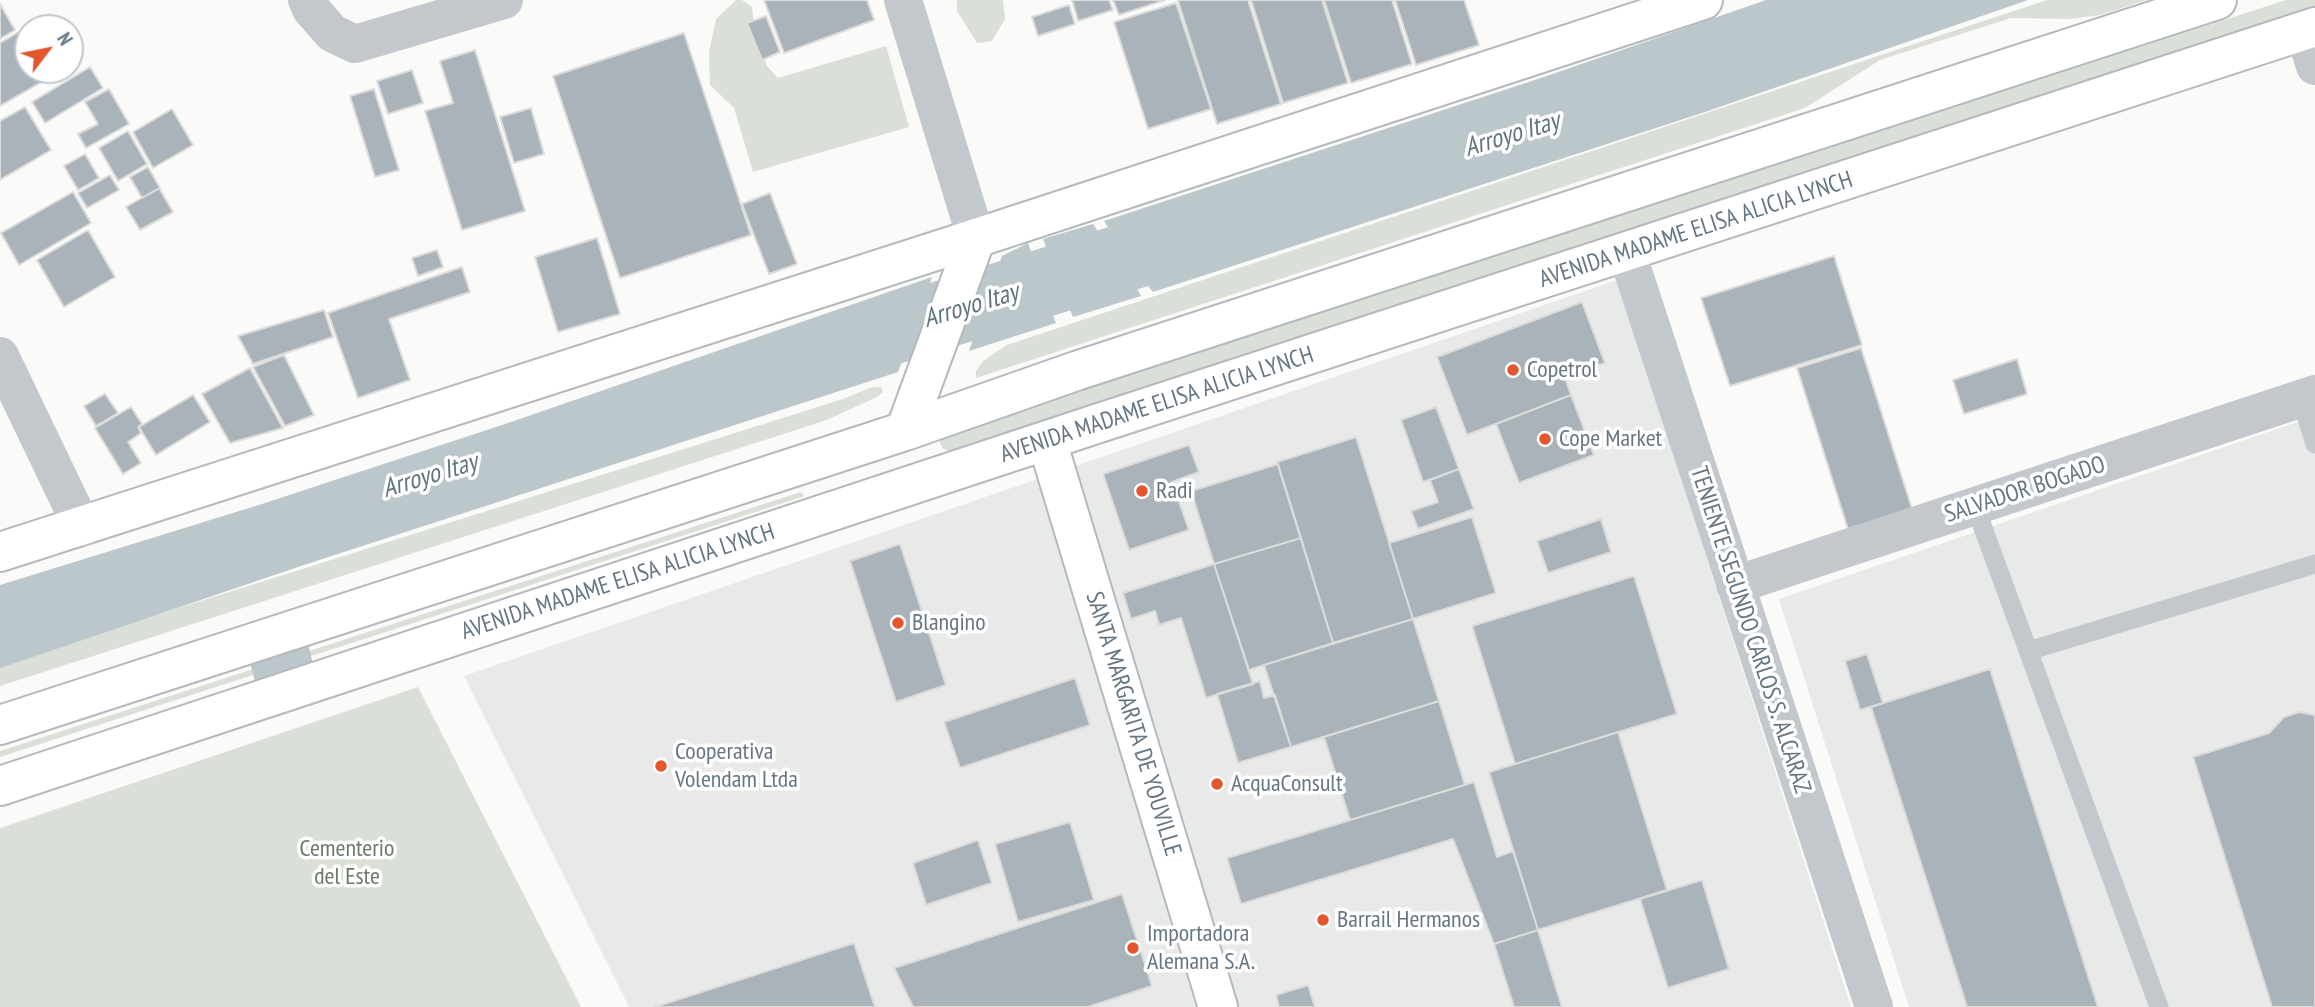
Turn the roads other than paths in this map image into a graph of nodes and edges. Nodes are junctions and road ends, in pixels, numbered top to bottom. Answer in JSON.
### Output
{"nodes":[{"id":1,"x":307,"y":0,"type":"edge"},
{"id":2,"x":504,"y":0,"type":"edge"},
{"id":3,"x":903,"y":0,"type":"edge"},
{"id":4,"x":1703,"y":0,"type":"edge"},
{"id":5,"x":2217,"y":0,"type":"edge"},
{"id":6,"x":2311,"y":41,"type":"edge"},
{"id":7,"x":976,"y":238,"type":"junction"},
{"id":8,"x":1628,"y":253,"type":"junction"},
{"id":9,"x":0,"y":356,"type":"edge"},
{"id":10,"x":2308,"y":397,"type":"edge"},
{"id":11,"x":905,"y":431,"type":"junction"},
{"id":12,"x":1047,"y":441,"type":"junction"},
{"id":13,"x":2315,"y":444,"type":"edge"},
{"id":14,"x":1975,"y":506,"type":"junction"},
{"id":15,"x":82,"y":527,"type":"junction"},
{"id":16,"x":0,"y":552,"type":"edge"},
{"id":17,"x":2315,"y":564,"type":"edge"},
{"id":18,"x":1735,"y":585,"type":"junction"},
{"id":19,"x":2028,"y":651,"type":"junction"},
{"id":20,"x":0,"y":725,"type":"edge"},
{"id":21,"x":0,"y":786,"type":"edge"},
{"id":22,"x":1218,"y":1007,"type":"edge"},
{"id":23,"x":1873,"y":1007,"type":"edge"},
{"id":24,"x":2159,"y":1007,"type":"edge"}],
"edges":[{"from":1,"to":2,"type":"street"},
{"from":3,"to":7,"type":"street"},
{"from":4,"to":7,"type":"main road"},
{"from":5,"to":11,"type":"main road"},
{"from":6,"to":8,"type":"main road","name":"AVENIDA MADAME ELISA ALICIA LYNCH"},
{"from":7,"to":11,"type":"main road"},
{"from":7,"to":15,"type":"main road"},
{"from":8,"to":12,"type":"main road","name":"AVENIDA MADAME ELISA ALICIA LYNCH"},
{"from":8,"to":18,"type":"street","name":"TENIENTE SEGUNDO CARLOS S. ALCARAZ"},
{"from":9,"to":15,"type":"street"},
{"from":10,"to":13,"type":"lane"},
{"from":10,"to":14,"type":"street","name":"SALVADOR BOGADO"},
{"from":11,"to":20,"type":"main road"},
{"from":12,"to":21,"type":"main road","name":"AVENIDA MADAME ELISA ALICIA LYNCH"},
{"from":12,"to":22,"type":"main road","name":"SANTA MARGARITA DE YOUVILLE"},
{"from":14,"to":18,"type":"street","name":"SALVADOR BOGADO"},
{"from":14,"to":19,"type":"lane"},
{"from":15,"to":16,"type":"main road"},
{"from":17,"to":19,"type":"lane"},
{"from":18,"to":23,"type":"street","name":"TENIENTE SEGUNDO CARLOS S. ALCARAZ"},
{"from":19,"to":24,"type":"lane"}]}
